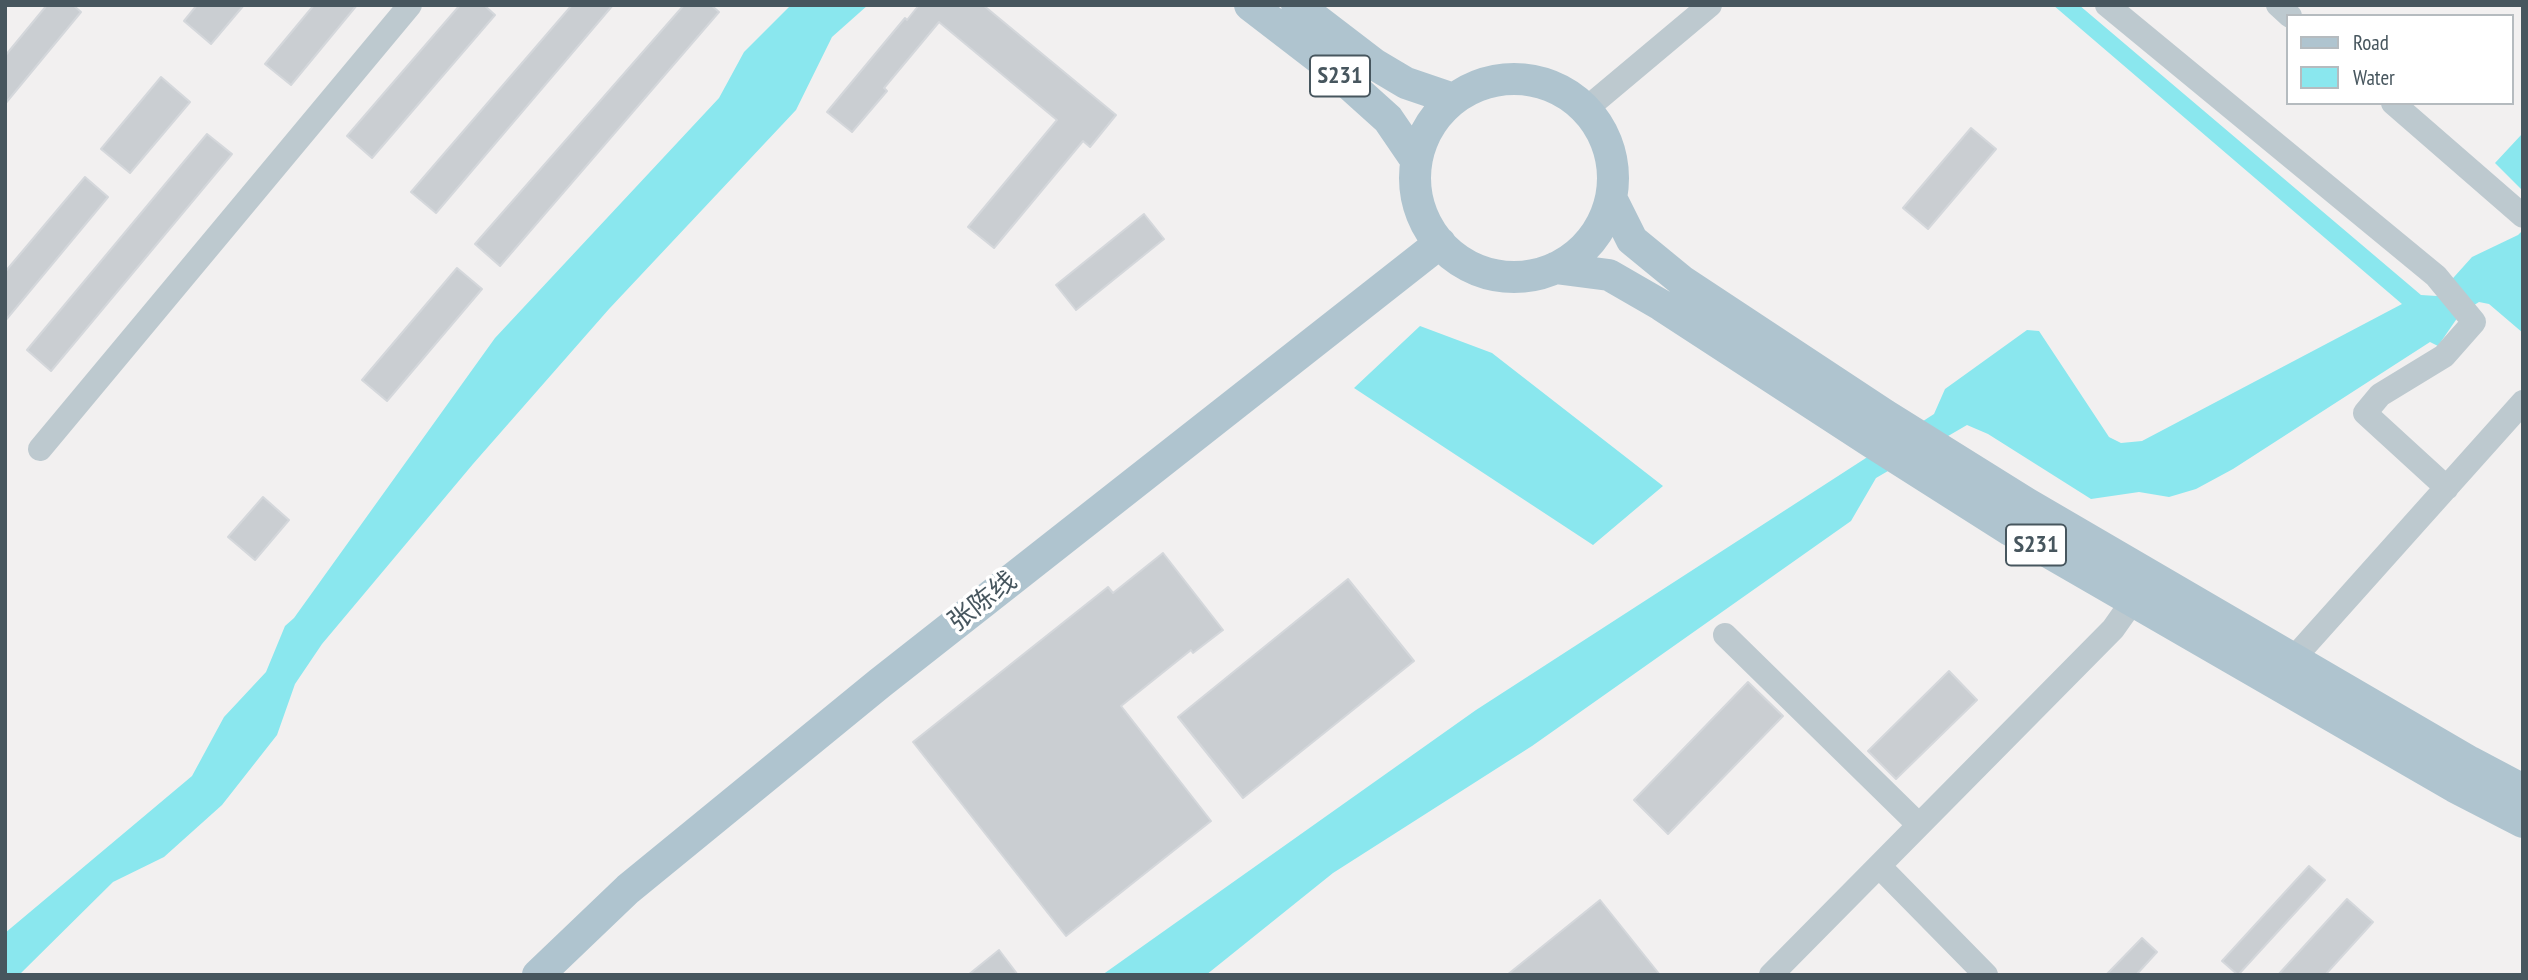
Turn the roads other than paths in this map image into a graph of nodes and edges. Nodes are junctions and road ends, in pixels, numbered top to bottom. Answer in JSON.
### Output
{"nodes":[{"id":1,"x":411,"y":5,"type":"edge"},
{"id":2,"x":1250,"y":5,"type":"edge"},
{"id":3,"x":1297,"y":5,"type":"edge"},
{"id":4,"x":1710,"y":5,"type":"edge"},
{"id":5,"x":2107,"y":5,"type":"edge"},
{"id":6,"x":1453,"y":99,"type":"junction"},
{"id":7,"x":2395,"y":105,"type":"edge"},
{"id":8,"x":1586,"y":110,"type":"junction"},
{"id":9,"x":1416,"y":160,"type":"junction"},
{"id":10,"x":1611,"y":198,"type":"junction"},
{"id":11,"x":2523,"y":216,"type":"edge"},
{"id":12,"x":1440,"y":243,"type":"junction"},
{"id":13,"x":1555,"y":268,"type":"junction"},
{"id":14,"x":2523,"y":401,"type":"edge"},
{"id":15,"x":40,"y":449,"type":"dead end"},
{"id":16,"x":2447,"y":488,"type":"junction"},
{"id":17,"x":2142,"y":588,"type":"junction"},
{"id":18,"x":1724,"y":635,"type":"dead end"},
{"id":19,"x":2293,"y":659,"type":"junction"},
{"id":20,"x":2523,"y":790,"type":"edge"},
{"id":21,"x":2523,"y":822,"type":"edge"},
{"id":22,"x":1919,"y":825,"type":"junction"},
{"id":23,"x":1879,"y":866,"type":"junction"},
{"id":24,"x":538,"y":975,"type":"edge"},
{"id":25,"x":1771,"y":975,"type":"edge"},
{"id":26,"x":1986,"y":975,"type":"edge"}],
"edges":[{"from":1,"to":15,"type":"street"},
{"from":2,"to":9,"type":"main road","number":"S231"},
{"from":3,"to":6,"type":"main road","number":"S231"},
{"from":4,"to":8,"type":"street"},
{"from":5,"to":16,"type":"street"},
{"from":6,"to":8,"type":"main road"},
{"from":6,"to":9,"type":"main road"},
{"from":7,"to":11,"type":"street"},
{"from":8,"to":10,"type":"main road"},
{"from":9,"to":12,"type":"main road"},
{"from":10,"to":13,"type":"main road"},
{"from":10,"to":17,"type":"main road","number":"S231"},
{"from":12,"to":13,"type":"main road"},
{"from":12,"to":24,"type":"main road","name":"张陈线"},
{"from":13,"to":17,"type":"main road","number":"S231"},
{"from":14,"to":16,"type":"street"},
{"from":16,"to":19,"type":"street"},
{"from":17,"to":19,"type":"main road","number":"S231"},
{"from":17,"to":21,"type":"main road","number":"S231"},
{"from":17,"to":22,"type":"street"},
{"from":18,"to":22,"type":"street"},
{"from":19,"to":20,"type":"main road","number":"S231"},
{"from":22,"to":23,"type":"street"},
{"from":23,"to":25,"type":"street"},
{"from":23,"to":26,"type":"street"}]}
